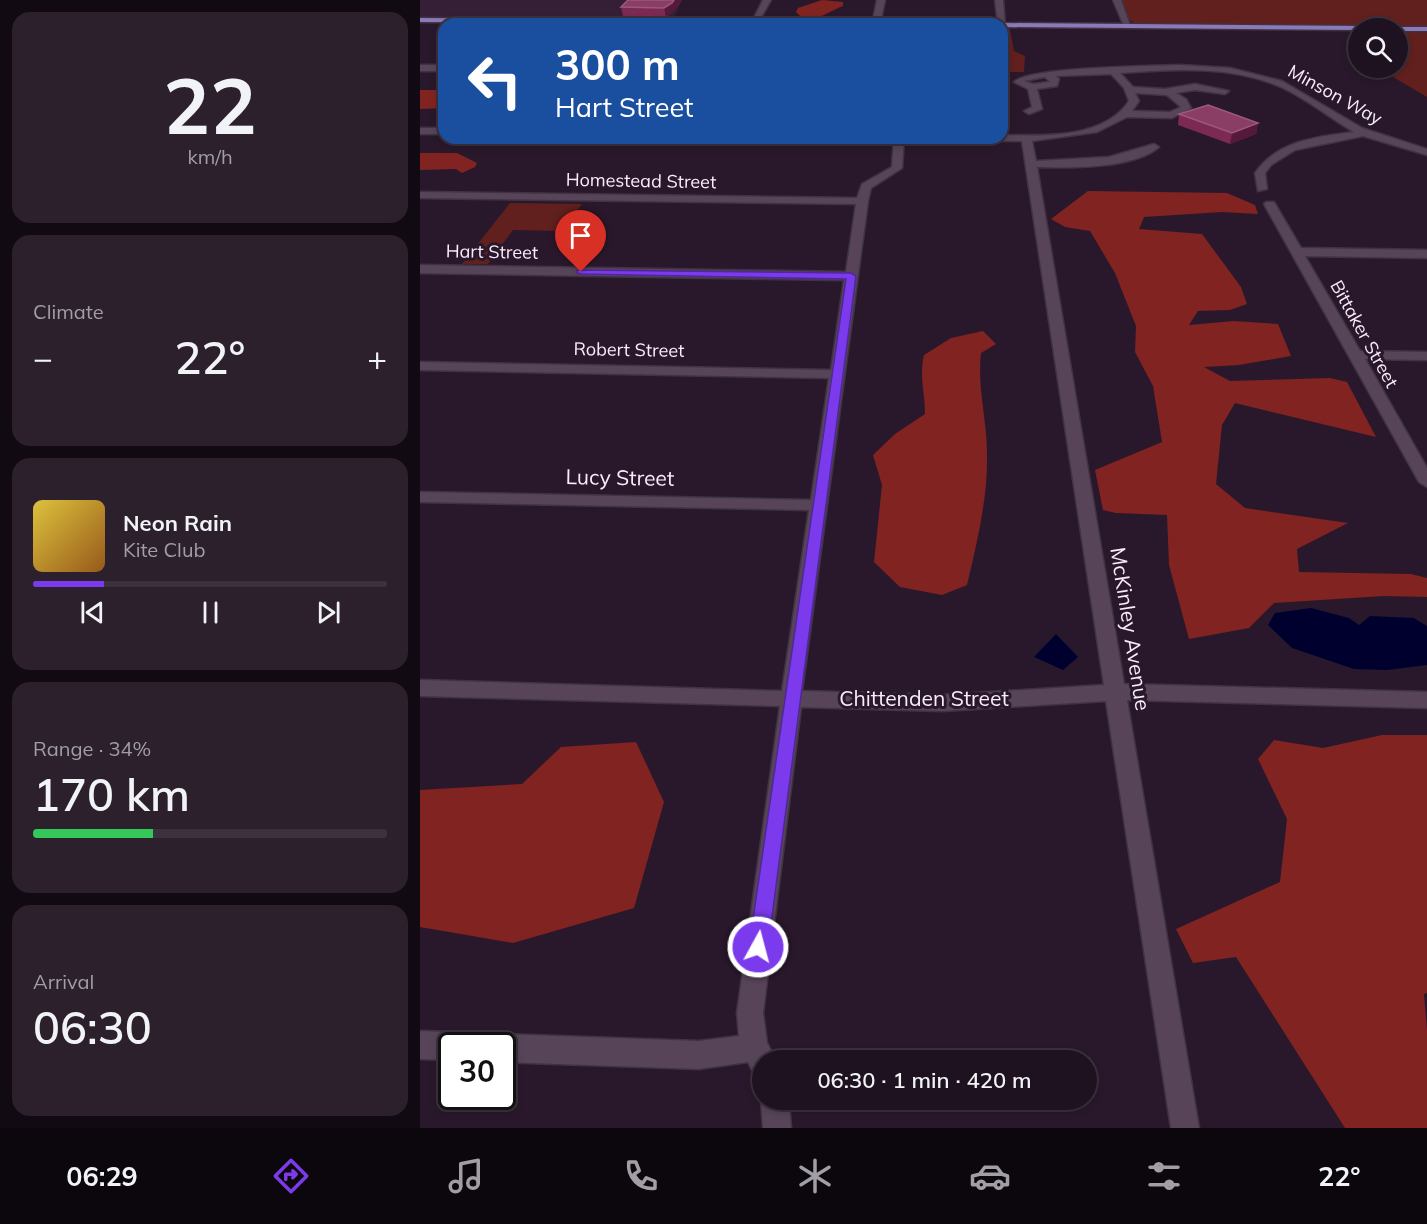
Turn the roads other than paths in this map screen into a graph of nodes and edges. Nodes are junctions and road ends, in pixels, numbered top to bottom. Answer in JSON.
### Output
{"nodes":[{"id":1,"x":767,"y":0,"type":"edge"},
{"id":2,"x":881,"y":0,"type":"edge"},
{"id":3,"x":999,"y":0,"type":"edge"},
{"id":4,"x":1117,"y":0,"type":"edge"},
{"id":5,"x":757,"y":18,"type":"edge"},
{"id":6,"x":877,"y":18,"type":"edge"},
{"id":7,"x":1001,"y":18,"type":"edge"},
{"id":8,"x":420,"y":20,"type":"edge"},
{"id":9,"x":438,"y":20,"type":"edge"},
{"id":10,"x":1008,"y":25,"type":"edge"},
{"id":11,"x":1128,"y":26,"type":"junction"},
{"id":12,"x":1348,"y":28,"type":"edge"},
{"id":13,"x":1408,"y":29,"type":"edge"},
{"id":14,"x":1427,"y":29,"type":"edge"},
{"id":15,"x":420,"y":68,"type":"edge"},
{"id":16,"x":438,"y":68,"type":"edge"},
{"id":17,"x":1113,"y":71,"type":"junction"},
{"id":18,"x":1048,"y":75,"type":"junction"},
{"id":19,"x":1032,"y":87,"type":"junction"},
{"id":20,"x":1130,"y":90,"type":"junction"},
{"id":21,"x":1225,"y":91,"type":"dead end"},
{"id":22,"x":1165,"y":92,"type":"junction"},
{"id":23,"x":1029,"y":111,"type":"dead end"},
{"id":24,"x":1125,"y":114,"type":"junction"},
{"id":25,"x":420,"y":130,"type":"edge"},
{"id":26,"x":438,"y":131,"type":"edge"},
{"id":27,"x":1364,"y":133,"type":"junction"},
{"id":28,"x":1008,"y":138,"type":"edge"},
{"id":29,"x":1027,"y":139,"type":"junction"},
{"id":30,"x":899,"y":144,"type":"edge"},
{"id":31,"x":1154,"y":147,"type":"dead end"},
{"id":32,"x":1427,"y":152,"type":"edge"},
{"id":33,"x":1031,"y":164,"type":"junction"},
{"id":34,"x":1262,"y":189,"type":"dead end"},
{"id":35,"x":420,"y":195,"type":"edge"},
{"id":36,"x":862,"y":201,"type":"junction"},
{"id":37,"x":1270,"y":204,"type":"dead end"},
{"id":38,"x":1298,"y":252,"type":"junction"},
{"id":39,"x":1427,"y":254,"type":"edge"},
{"id":40,"x":420,"y":269,"type":"edge"},
{"id":41,"x":851,"y":276,"type":"junction"},
{"id":42,"x":1356,"y":355,"type":"junction"},
{"id":43,"x":1427,"y":356,"type":"edge"},
{"id":44,"x":420,"y":366,"type":"edge"},
{"id":45,"x":838,"y":374,"type":"junction"},
{"id":46,"x":1427,"y":482,"type":"edge"},
{"id":47,"x":420,"y":497,"type":"edge"},
{"id":48,"x":818,"y":505,"type":"junction"},
{"id":49,"x":420,"y":688,"type":"edge"},
{"id":50,"x":1118,"y":693,"type":"junction"},
{"id":51,"x":793,"y":697,"type":"junction"},
{"id":52,"x":1427,"y":700,"type":"edge"},
{"id":53,"x":420,"y":1045,"type":"edge"},
{"id":54,"x":438,"y":1046,"type":"edge"},
{"id":55,"x":516,"y":1048,"type":"edge"},
{"id":56,"x":757,"y":1050,"type":"edge"},
{"id":57,"x":752,"y":1054,"type":"edge"},
{"id":58,"x":776,"y":1110,"type":"edge"},
{"id":59,"x":777,"y":1128,"type":"edge"},
{"id":60,"x":1185,"y":1128,"type":"edge"}],
"edges":[{"from":1,"to":5,"type":"street"},
{"from":2,"to":6,"type":"street"},
{"from":3,"to":7,"type":"street"},
{"from":4,"to":11,"type":"street"},
{"from":8,"to":9,"type":"main road"},
{"from":10,"to":11,"type":"main road"},
{"from":11,"to":12,"type":"main road"},
{"from":13,"to":14,"type":"main road"},
{"from":15,"to":16,"type":"street"},
{"from":17,"to":18,"type":"street","name":"Minson Way"},
{"from":17,"to":20,"type":"street"},
{"from":17,"to":27,"type":"street","name":"Minson Way"},
{"from":18,"to":19,"type":"street"},
{"from":18,"to":19,"type":"street","name":"Minson Way"},
{"from":19,"to":23,"type":"street"},
{"from":20,"to":22,"type":"street"},
{"from":20,"to":24,"type":"street"},
{"from":21,"to":22,"type":"street"},
{"from":22,"to":24,"type":"street"},
{"from":24,"to":29,"type":"street"},
{"from":25,"to":26,"type":"street"},
{"from":27,"to":32,"type":"street","name":"Minson Way"},
{"from":27,"to":34,"type":"street"},
{"from":28,"to":29,"type":"street"},
{"from":29,"to":33,"type":"street","name":"McKinley Avenue"},
{"from":30,"to":36,"type":"street"},
{"from":31,"to":33,"type":"street"},
{"from":33,"to":50,"type":"street","name":"McKinley Avenue"},
{"from":35,"to":36,"type":"street","name":"Homestead Street"},
{"from":36,"to":41,"type":"street"},
{"from":37,"to":38,"type":"street","name":"Bittaker Street"},
{"from":38,"to":39,"type":"street"},
{"from":38,"to":42,"type":"street","name":"Bittaker Street"},
{"from":40,"to":41,"type":"street","name":"Hart Street"},
{"from":41,"to":45,"type":"street"},
{"from":42,"to":43,"type":"street"},
{"from":42,"to":46,"type":"street","name":"Bittaker Street"},
{"from":44,"to":45,"type":"street","name":"Robert Street"},
{"from":45,"to":48,"type":"street"},
{"from":47,"to":48,"type":"street","name":"Lucy Street"},
{"from":48,"to":51,"type":"street"},
{"from":49,"to":51,"type":"street","name":"Chittenden Street"},
{"from":50,"to":51,"type":"street","name":"Chittenden Street"},
{"from":50,"to":52,"type":"street","name":"Chittenden Street"},
{"from":50,"to":60,"type":"street","name":"McKinley Avenue"},
{"from":51,"to":56,"type":"street"},
{"from":53,"to":54,"type":"street"},
{"from":55,"to":57,"type":"street"},
{"from":58,"to":59,"type":"street"}]}
